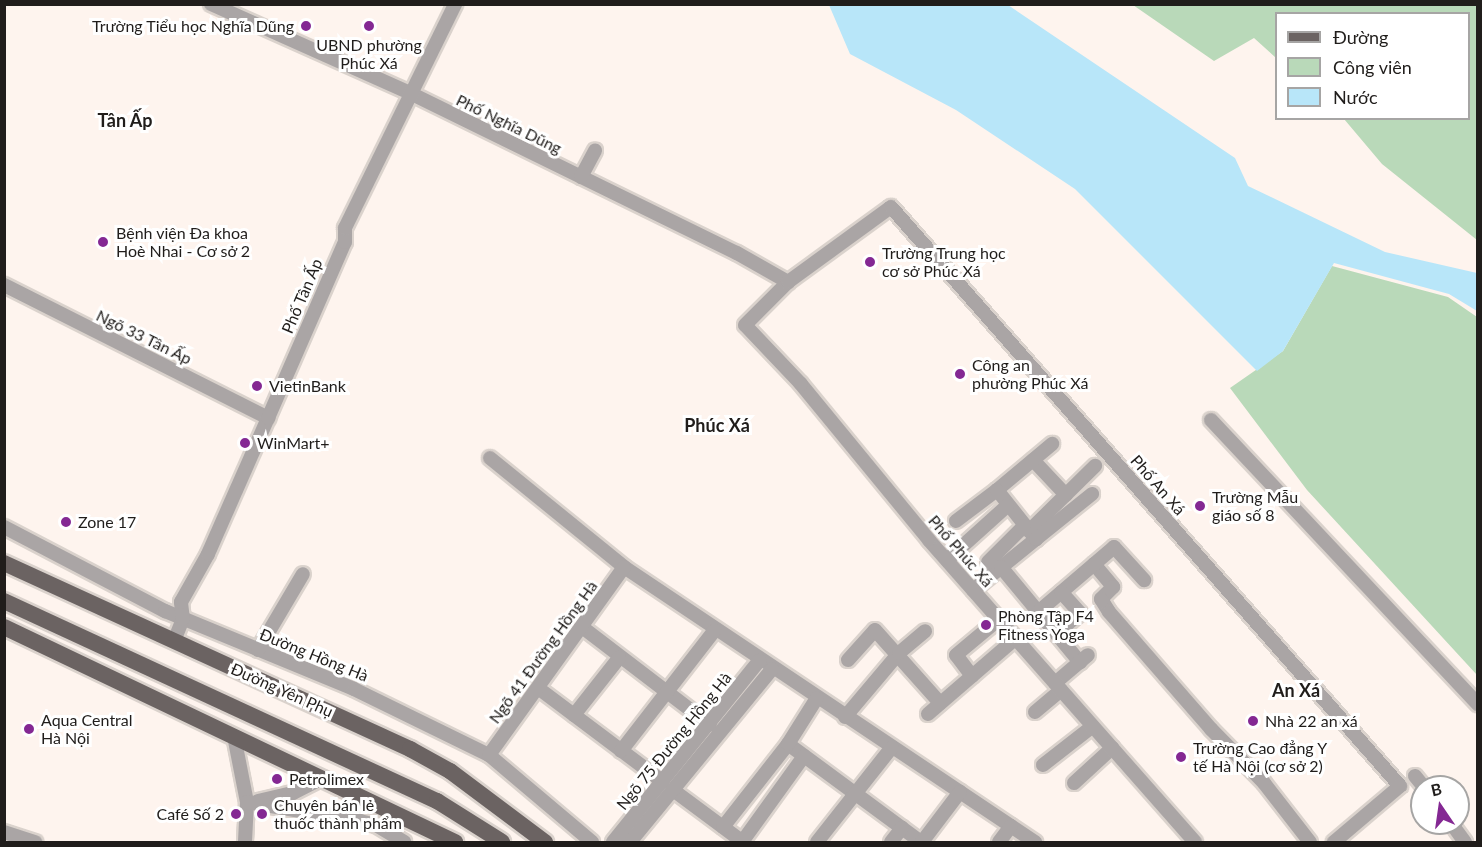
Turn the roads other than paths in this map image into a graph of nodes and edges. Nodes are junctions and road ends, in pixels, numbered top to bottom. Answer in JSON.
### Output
{"nodes":[{"id":1,"x":211,"y":4,"type":"edge"},
{"id":2,"x":455,"y":4,"type":"edge"},
{"id":3,"x":412,"y":94,"type":"junction"},
{"id":4,"x":595,"y":151,"type":"dead end"},
{"id":5,"x":581,"y":177,"type":"junction"},
{"id":6,"x":788,"y":282,"type":"junction"},
{"id":7,"x":4,"y":285,"type":"edge"},
{"id":8,"x":268,"y":418,"type":"junction"},
{"id":9,"x":1211,"y":420,"type":"dead end"},
{"id":10,"x":1053,"y":444,"type":"dead end"},
{"id":11,"x":490,"y":458,"type":"dead end"},
{"id":12,"x":1033,"y":460,"type":"junction"},
{"id":13,"x":1095,"y":466,"type":"dead end"},
{"id":14,"x":997,"y":490,"type":"junction"},
{"id":15,"x":1092,"y":494,"type":"dead end"},
{"id":16,"x":1066,"y":495,"type":"junction"},
{"id":17,"x":1007,"y":506,"type":"junction"},
{"id":18,"x":956,"y":521,"type":"dead end"},
{"id":19,"x":4,"y":527,"type":"edge"},
{"id":20,"x":1030,"y":532,"type":"junction"},
{"id":21,"x":947,"y":560,"type":"junction"},
{"id":22,"x":4,"y":563,"type":"edge"},
{"id":23,"x":1094,"y":564,"type":"junction"},
{"id":24,"x":994,"y":565,"type":"junction"},
{"id":25,"x":624,"y":567,"type":"junction"},
{"id":26,"x":303,"y":574,"type":"dead end"},
{"id":27,"x":1144,"y":580,"type":"dead end"},
{"id":28,"x":973,"y":590,"type":"junction"},
{"id":29,"x":1061,"y":592,"type":"junction"},
{"id":30,"x":4,"y":601,"type":"edge"},
{"id":31,"x":181,"y":602,"type":"junction"},
{"id":32,"x":165,"y":610,"type":"junction"},
{"id":33,"x":1038,"y":612,"type":"junction"},
{"id":34,"x":183,"y":619,"type":"junction"},
{"id":35,"x":999,"y":619,"type":"junction"},
{"id":36,"x":4,"y":627,"type":"edge"},
{"id":37,"x":582,"y":627,"type":"junction"},
{"id":38,"x":714,"y":631,"type":"junction"},
{"id":39,"x":925,"y":631,"type":"dead end"},
{"id":40,"x":154,"y":632,"type":"junction"},
{"id":41,"x":1056,"y":634,"type":"junction"},
{"id":42,"x":1016,"y":638,"type":"junction"},
{"id":43,"x":174,"y":641,"type":"junction"},
{"id":44,"x":258,"y":650,"type":"junction"},
{"id":45,"x":899,"y":653,"type":"junction"},
{"id":46,"x":618,"y":658,"type":"junction"},
{"id":47,"x":848,"y":660,"type":"dead end"},
{"id":48,"x":759,"y":661,"type":"junction"},
{"id":49,"x":772,"y":669,"type":"junction"},
{"id":50,"x":972,"y":676,"type":"junction"},
{"id":51,"x":1058,"y":687,"type":"junction"},
{"id":52,"x":538,"y":688,"type":"junction"},
{"id":53,"x":666,"y":692,"type":"junction"},
{"id":54,"x":817,"y":698,"type":"junction"},
{"id":55,"x":940,"y":704,"type":"junction"},
{"id":56,"x":1478,"y":704,"type":"edge"},
{"id":57,"x":1035,"y":712,"type":"dead end"},
{"id":58,"x":928,"y":714,"type":"dead end"},
{"id":59,"x":574,"y":715,"type":"junction"},
{"id":60,"x":845,"y":717,"type":"junction"},
{"id":61,"x":710,"y":725,"type":"junction"},
{"id":62,"x":1093,"y":726,"type":"junction"},
{"id":63,"x":234,"y":736,"type":"junction"},
{"id":64,"x":788,"y":744,"type":"junction"},
{"id":65,"x":892,"y":747,"type":"junction"},
{"id":66,"x":1112,"y":748,"type":"junction"},
{"id":67,"x":621,"y":750,"type":"junction"},
{"id":68,"x":489,"y":755,"type":"junction"},
{"id":69,"x":804,"y":756,"type":"junction"},
{"id":70,"x":1043,"y":765,"type":"dead end"},
{"id":71,"x":322,"y":778,"type":"junction"},
{"id":72,"x":1074,"y":783,"type":"dead end"},
{"id":73,"x":668,"y":786,"type":"junction"},
{"id":74,"x":960,"y":792,"type":"junction"},
{"id":75,"x":854,"y":795,"type":"junction"},
{"id":76,"x":247,"y":802,"type":"junction"},
{"id":77,"x":1011,"y":826,"type":"junction"},
{"id":78,"x":723,"y":827,"type":"junction"},
{"id":79,"x":902,"y":828,"type":"junction"},
{"id":80,"x":4,"y":832,"type":"edge"},
{"id":81,"x":623,"y":841,"type":"edge"},
{"id":82,"x":743,"y":842,"type":"edge"},
{"id":83,"x":35,"y":843,"type":"edge"},
{"id":84,"x":245,"y":843,"type":"edge"},
{"id":85,"x":404,"y":843,"type":"edge"},
{"id":86,"x":455,"y":843,"type":"edge"},
{"id":87,"x":502,"y":843,"type":"edge"},
{"id":88,"x":545,"y":843,"type":"edge"},
{"id":89,"x":592,"y":843,"type":"edge"},
{"id":90,"x":818,"y":843,"type":"edge"},
{"id":91,"x":891,"y":843,"type":"edge"},
{"id":92,"x":922,"y":843,"type":"edge"},
{"id":93,"x":999,"y":843,"type":"edge"},
{"id":94,"x":1035,"y":843,"type":"edge"},
{"id":95,"x":1195,"y":843,"type":"edge"},
{"id":96,"x":1310,"y":843,"type":"edge"},
{"id":97,"x":1334,"y":843,"type":"edge"}],
"edges":[{"from":1,"to":3,"type":"street","name":"Phố Nghĩa Dũng"},
{"from":2,"to":3,"type":"street","name":"Phố Tân Ấp"},
{"from":3,"to":5,"type":"street","name":"Phố Nghĩa Dũng"},
{"from":3,"to":8,"type":"street","name":"Phố Tân Ấp"},
{"from":4,"to":5,"type":"street"},
{"from":5,"to":6,"type":"street","name":"Phố Nghĩa Dũng"},
{"from":6,"to":21,"type":"street","name":"Phố Phúc Xá"},
{"from":6,"to":97,"type":"street","name":"Phố An Xá"},
{"from":7,"to":8,"type":"street","name":"Ngõ 33 Tân Ấp"},
{"from":8,"to":31,"type":"street","name":"Phố Tân Ấp"},
{"from":9,"to":56,"type":"street"},
{"from":10,"to":12,"type":"street"},
{"from":11,"to":25,"type":"street"},
{"from":12,"to":14,"type":"street"},
{"from":12,"to":16,"type":"street"},
{"from":13,"to":16,"type":"street"},
{"from":14,"to":17,"type":"street"},
{"from":14,"to":18,"type":"street"},
{"from":15,"to":20,"type":"street"},
{"from":16,"to":20,"type":"street"},
{"from":17,"to":20,"type":"street"},
{"from":17,"to":21,"type":"street"},
{"from":19,"to":32,"type":"street","name":"Đường Hồng Hà"},
{"from":20,"to":24,"type":"street"},
{"from":21,"to":28,"type":"street","name":"Phố Phúc Xá"},
{"from":22,"to":40,"type":"main road","name":"Đường Yên Phụ"},
{"from":23,"to":27,"type":"street"},
{"from":23,"to":29,"type":"street"},
{"from":23,"to":96,"type":"street"},
{"from":24,"to":28,"type":"street"},
{"from":24,"to":33,"type":"street"},
{"from":25,"to":37,"type":"street","name":"Ngõ 41 Đường Hồng Hà"},
{"from":25,"to":38,"type":"street"},
{"from":26,"to":44,"type":"street"},
{"from":28,"to":35,"type":"street","name":"Phố Phúc Xá"},
{"from":29,"to":33,"type":"street"},
{"from":29,"to":41,"type":"street"},
{"from":30,"to":87,"type":"main road"},
{"from":31,"to":32,"type":"street"},
{"from":31,"to":34,"type":"street"},
{"from":32,"to":34,"type":"street","name":"Đường Hồng Hà"},
{"from":32,"to":40,"type":"street"},
{"from":33,"to":41,"type":"street"},
{"from":34,"to":43,"type":"street"},
{"from":34,"to":44,"type":"street","name":"Đường Hồng Hà"},
{"from":35,"to":42,"type":"street","name":"Phố Phúc Xá"},
{"from":35,"to":50,"type":"street"},
{"from":36,"to":63,"type":"main road"},
{"from":37,"to":46,"type":"street"},
{"from":37,"to":52,"type":"street","name":"Ngõ 41 Đường Hồng Hà"},
{"from":38,"to":48,"type":"street"},
{"from":38,"to":53,"type":"street"},
{"from":39,"to":45,"type":"street"},
{"from":40,"to":43,"type":"main road","name":"Đường Yên Phụ"},
{"from":41,"to":51,"type":"street"},
{"from":42,"to":50,"type":"street"},
{"from":42,"to":51,"type":"street","name":"Phố Phúc Xá"},
{"from":43,"to":88,"type":"main road","name":"Đường Yên Phụ"},
{"from":44,"to":68,"type":"street","name":"Đường Hồng Hà"},
{"from":45,"to":47,"type":"street"},
{"from":45,"to":55,"type":"street"},
{"from":45,"to":60,"type":"street"},
{"from":46,"to":53,"type":"street"},
{"from":46,"to":59,"type":"street"},
{"from":48,"to":49,"type":"street"},
{"from":48,"to":61,"type":"street","name":"Ngõ 75 Đường Hồng Hà"},
{"from":49,"to":54,"type":"street"},
{"from":49,"to":73,"type":"street","name":"Ngõ 75 Đường Hồng Hà"},
{"from":50,"to":55,"type":"street"},
{"from":51,"to":57,"type":"street"},
{"from":51,"to":62,"type":"street","name":"Phố Phúc Xá"},
{"from":52,"to":59,"type":"street"},
{"from":52,"to":68,"type":"street","name":"Ngõ 41 Đường Hồng Hà"},
{"from":53,"to":61,"type":"street"},
{"from":53,"to":67,"type":"street"},
{"from":54,"to":60,"type":"street"},
{"from":54,"to":64,"type":"street"},
{"from":55,"to":58,"type":"street"},
{"from":59,"to":67,"type":"street"},
{"from":60,"to":65,"type":"street"},
{"from":61,"to":73,"type":"street","name":"Ngõ 75 Đường Hồng Hà"},
{"from":62,"to":66,"type":"street","name":"Phố Phúc Xá"},
{"from":62,"to":70,"type":"street"},
{"from":63,"to":71,"type":"main road"},
{"from":63,"to":76,"type":"street"},
{"from":64,"to":69,"type":"street"},
{"from":64,"to":78,"type":"street"},
{"from":65,"to":74,"type":"street"},
{"from":65,"to":75,"type":"street"},
{"from":66,"to":72,"type":"street"},
{"from":66,"to":95,"type":"street","name":"Phố Phúc Xá"},
{"from":67,"to":73,"type":"street"},
{"from":68,"to":89,"type":"street","name":"Đường Hồng Hà"},
{"from":69,"to":75,"type":"street"},
{"from":69,"to":82,"type":"street"},
{"from":71,"to":76,"type":"street"},
{"from":71,"to":86,"type":"main road"},
{"from":73,"to":78,"type":"street"},
{"from":73,"to":81,"type":"street","name":"Ngõ 75 Đường Hồng Hà"},
{"from":74,"to":77,"type":"street"},
{"from":74,"to":92,"type":"street"},
{"from":75,"to":79,"type":"street"},
{"from":75,"to":90,"type":"street"},
{"from":76,"to":84,"type":"street"},
{"from":76,"to":85,"type":"street"},
{"from":77,"to":93,"type":"street"},
{"from":77,"to":94,"type":"street"},
{"from":78,"to":82,"type":"street"},
{"from":79,"to":91,"type":"street"},
{"from":79,"to":92,"type":"street"},
{"from":80,"to":83,"type":"street"}]}
